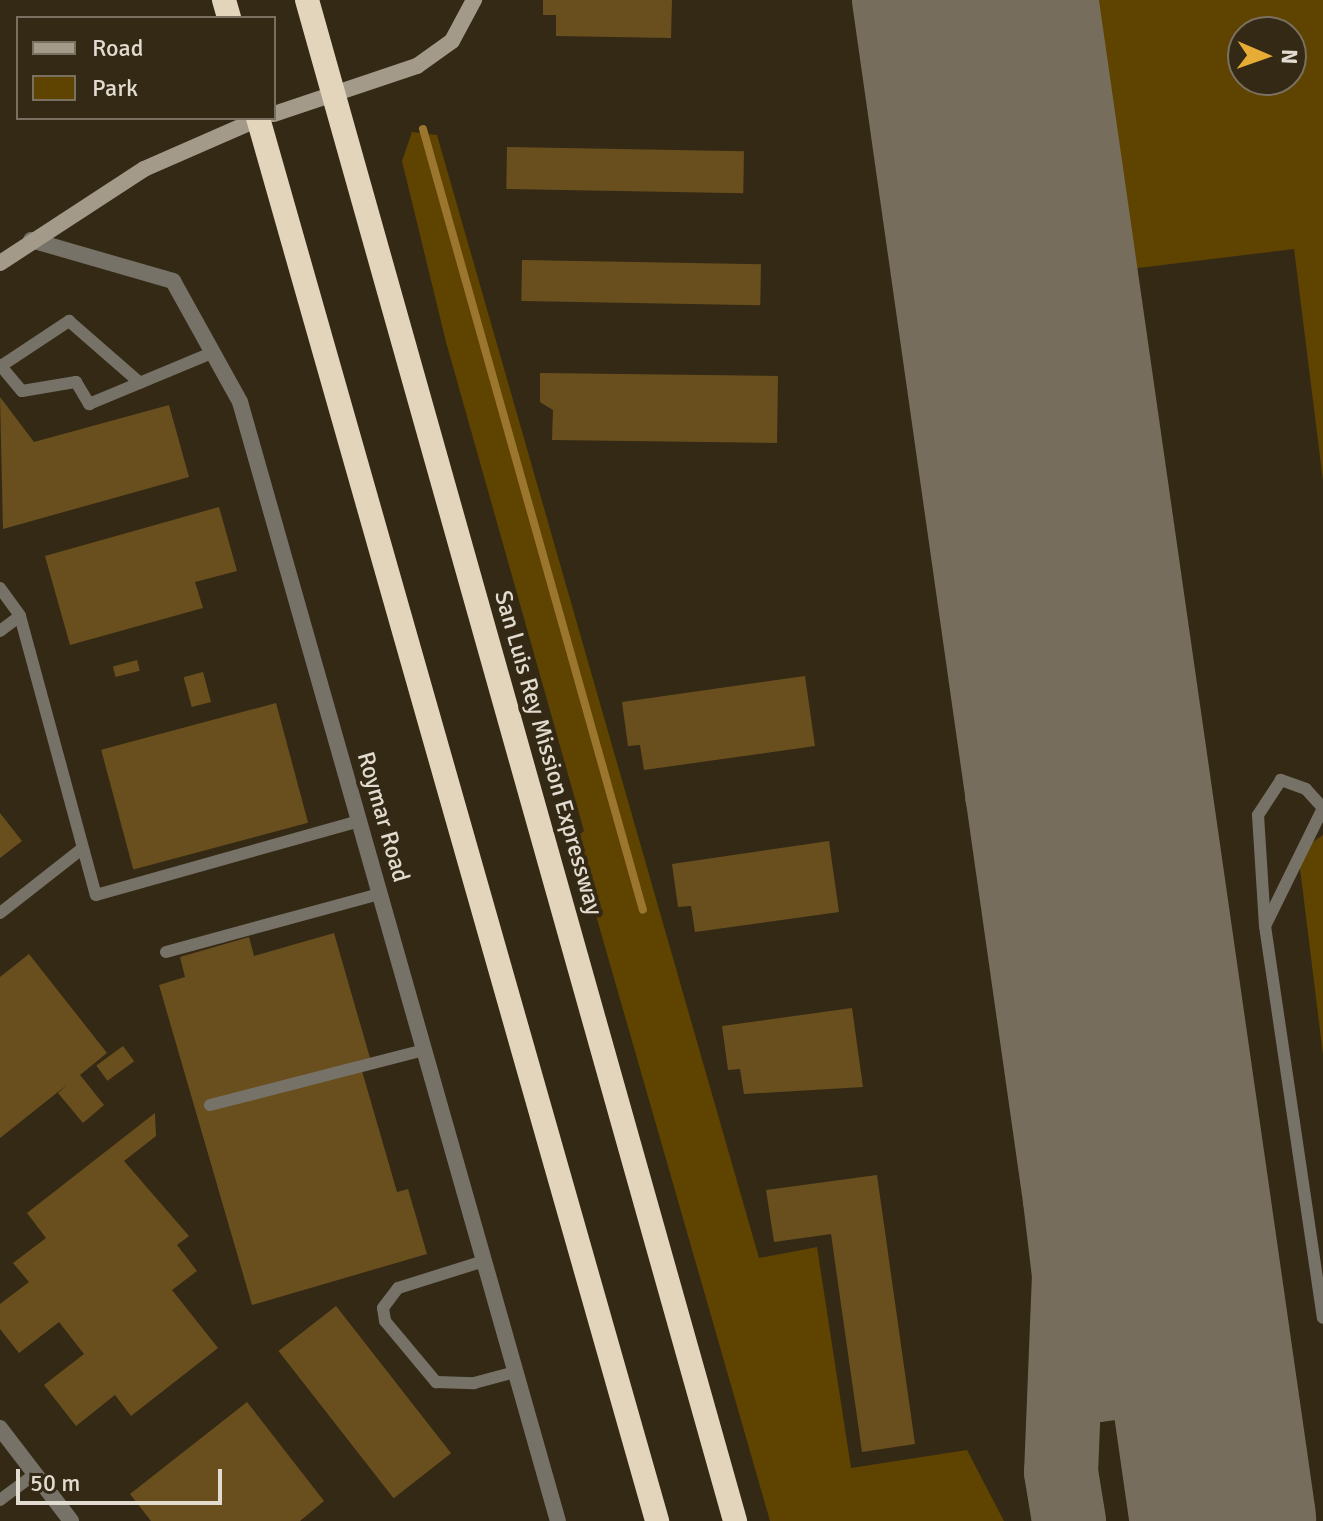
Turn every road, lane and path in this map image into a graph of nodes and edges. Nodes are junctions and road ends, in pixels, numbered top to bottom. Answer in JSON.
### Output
{"nodes":[{"id":1,"x":307,"y":0,"type":"edge"},
{"id":2,"x":474,"y":0,"type":"edge"},
{"id":3,"x":335,"y":96,"type":"junction"},
{"id":4,"x":276,"y":113,"type":"edge"},
{"id":5,"x":254,"y":120,"type":"edge"},
{"id":6,"x":260,"y":120,"type":"edge"},
{"id":7,"x":31,"y":240,"type":"junction"},
{"id":8,"x":0,"y":263,"type":"edge"},
{"id":9,"x":214,"y":352,"type":"junction"},
{"id":10,"x":0,"y":365,"type":"edge"},
{"id":11,"x":140,"y":383,"type":"junction"},
{"id":12,"x":0,"y":588,"type":"edge"},
{"id":13,"x":20,"y":616,"type":"junction"},
{"id":14,"x":0,"y":631,"type":"edge"},
{"id":15,"x":359,"y":821,"type":"junction"},
{"id":16,"x":83,"y":848,"type":"junction"},
{"id":17,"x":380,"y":894,"type":"junction"},
{"id":18,"x":0,"y":913,"type":"edge"},
{"id":19,"x":1265,"y":926,"type":"junction"},
{"id":20,"x":166,"y":952,"type":"dead end"},
{"id":21,"x":424,"y":1050,"type":"junction"},
{"id":22,"x":210,"y":1105,"type":"dead end"},
{"id":23,"x":484,"y":1261,"type":"junction"},
{"id":24,"x":1323,"y":1318,"type":"edge"},
{"id":25,"x":515,"y":1372,"type":"junction"},
{"id":26,"x":0,"y":1428,"type":"edge"},
{"id":27,"x":35,"y":1474,"type":"junction"},
{"id":28,"x":0,"y":1500,"type":"edge"},
{"id":29,"x":66,"y":1519,"type":"edge"},
{"id":30,"x":558,"y":1521,"type":"edge"},
{"id":31,"x":657,"y":1521,"type":"edge"},
{"id":32,"x":735,"y":1521,"type":"edge"}],
"edges":[{"from":1,"to":3,"type":"highway","name":"San Luis Rey Mission Expressway"},
{"from":2,"to":3,"type":"street"},
{"from":3,"to":4,"type":"street"},
{"from":3,"to":32,"type":"highway","name":"San Luis Rey Mission Expressway"},
{"from":5,"to":7,"type":"street"},
{"from":6,"to":31,"type":"highway"},
{"from":7,"to":8,"type":"street"},
{"from":7,"to":9,"type":"street","name":"Roymar Road"},
{"from":9,"to":11,"type":"lane"},
{"from":9,"to":15,"type":"street","name":"Roymar Road"},
{"from":10,"to":11,"type":"lane"},
{"from":10,"to":11,"type":"lane"},
{"from":12,"to":13,"type":"lane"},
{"from":13,"to":14,"type":"lane"},
{"from":13,"to":16,"type":"lane"},
{"from":15,"to":16,"type":"lane"},
{"from":15,"to":17,"type":"street","name":"Roymar Road"},
{"from":16,"to":18,"type":"lane"},
{"from":17,"to":20,"type":"lane"},
{"from":17,"to":21,"type":"street","name":"Roymar Road"},
{"from":19,"to":19,"type":"lane"},
{"from":19,"to":24,"type":"lane"},
{"from":21,"to":22,"type":"lane"},
{"from":21,"to":23,"type":"street","name":"Roymar Road"},
{"from":23,"to":25,"type":"street","name":"Roymar Road"},
{"from":23,"to":25,"type":"lane"},
{"from":25,"to":30,"type":"street","name":"Roymar Road"},
{"from":26,"to":27,"type":"street"},
{"from":27,"to":28,"type":"lane"},
{"from":27,"to":29,"type":"street"}]}
